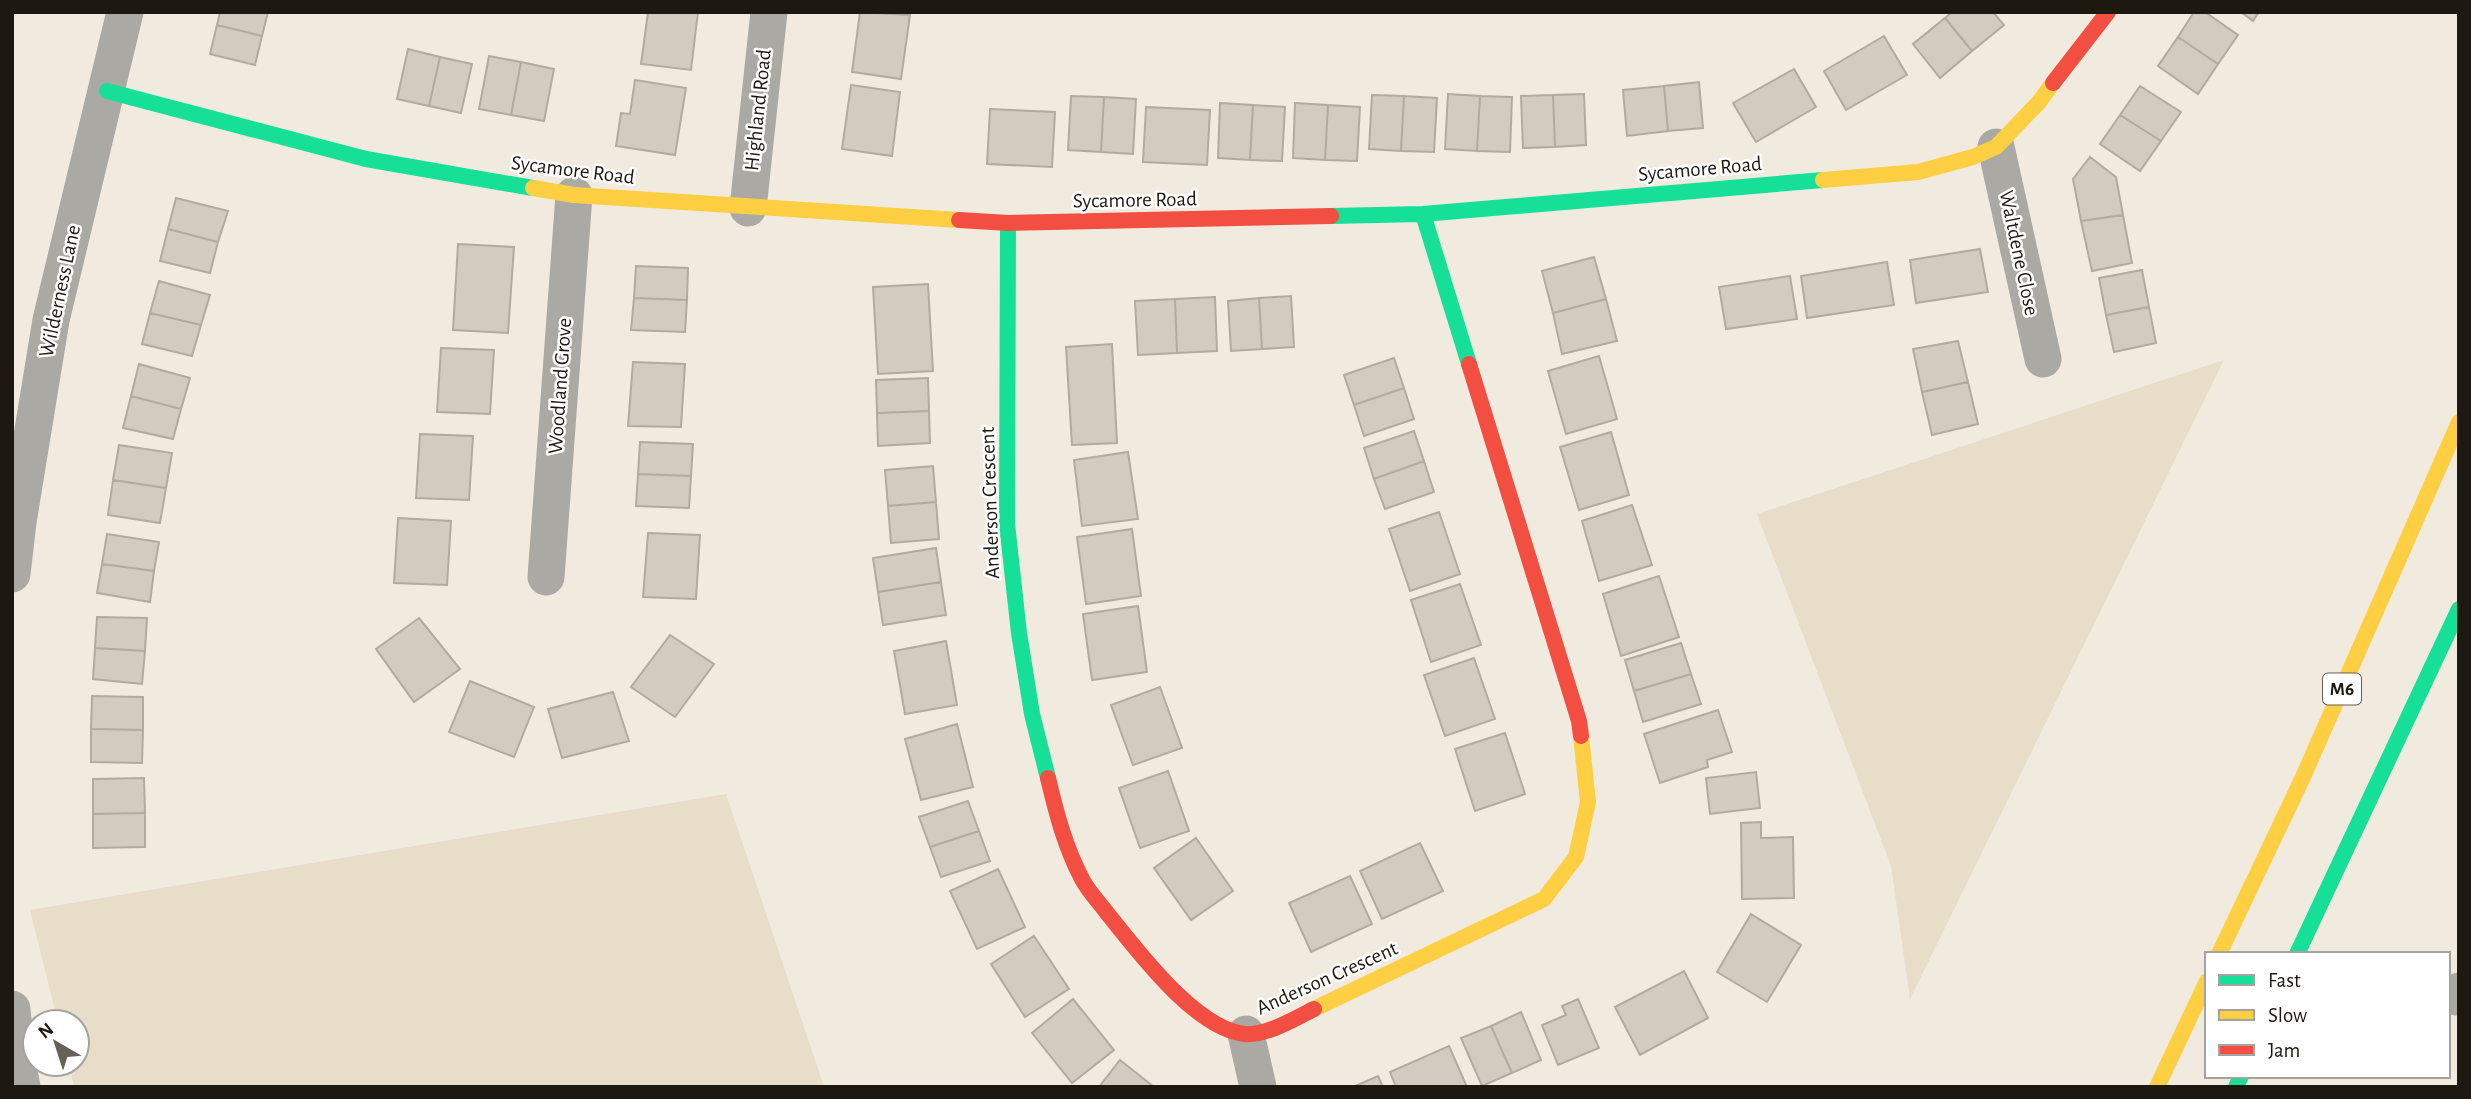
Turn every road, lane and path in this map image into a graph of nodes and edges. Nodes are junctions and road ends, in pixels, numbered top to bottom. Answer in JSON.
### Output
{"nodes":[{"id":1,"x":125,"y":12,"type":"edge"},
{"id":2,"x":769,"y":12,"type":"edge"},
{"id":3,"x":2108,"y":12,"type":"edge"},
{"id":4,"x":107,"y":91,"type":"junction"},
{"id":5,"x":1996,"y":147,"type":"junction"},
{"id":6,"x":574,"y":195,"type":"junction"},
{"id":7,"x":748,"y":208,"type":"junction"},
{"id":8,"x":1423,"y":214,"type":"junction"},
{"id":9,"x":1008,"y":223,"type":"junction"},
{"id":10,"x":2043,"y":359,"type":"dead end"},
{"id":11,"x":2459,"y":422,"type":"edge"},
{"id":12,"x":12,"y":574,"type":"edge"},
{"id":13,"x":546,"y":577,"type":"dead end"},
{"id":14,"x":2459,"y":610,"type":"edge"},
{"id":15,"x":2220,"y":952,"type":"edge"},
{"id":16,"x":2298,"y":952,"type":"edge"},
{"id":17,"x":2205,"y":985,"type":"edge"},
{"id":18,"x":12,"y":1009,"type":"edge"},
{"id":19,"x":1246,"y":1034,"type":"junction"},
{"id":20,"x":22,"y":1087,"type":"edge"},
{"id":21,"x":1258,"y":1087,"type":"edge"},
{"id":22,"x":2157,"y":1087,"type":"edge"}],
"edges":[{"from":1,"to":4,"type":"street","name":"Wilderness Lane"},
{"from":2,"to":7,"type":"street","name":"Highland Road"},
{"from":3,"to":5,"type":"main road","name":"Sycamore Road"},
{"from":4,"to":6,"type":"main road","name":"Sycamore Road"},
{"from":4,"to":12,"type":"street","name":"Wilderness Lane"},
{"from":5,"to":8,"type":"main road","name":"Sycamore Road"},
{"from":5,"to":10,"type":"street","name":"Waltdene Close"},
{"from":6,"to":7,"type":"main road","name":"Sycamore Road"},
{"from":6,"to":13,"type":"street","name":"Woodland Grove"},
{"from":7,"to":9,"type":"main road","name":"Sycamore Road"},
{"from":8,"to":9,"type":"main road","name":"Sycamore Road"},
{"from":8,"to":19,"type":"main road","name":"Anderson Crescent"},
{"from":9,"to":19,"type":"main road","name":"Anderson Crescent"},
{"from":11,"to":15,"type":"main road","number":"M6"},
{"from":14,"to":16,"type":"main road"},
{"from":17,"to":22,"type":"main road"},
{"from":18,"to":20,"type":"street"},
{"from":19,"to":21,"type":"street"}]}
